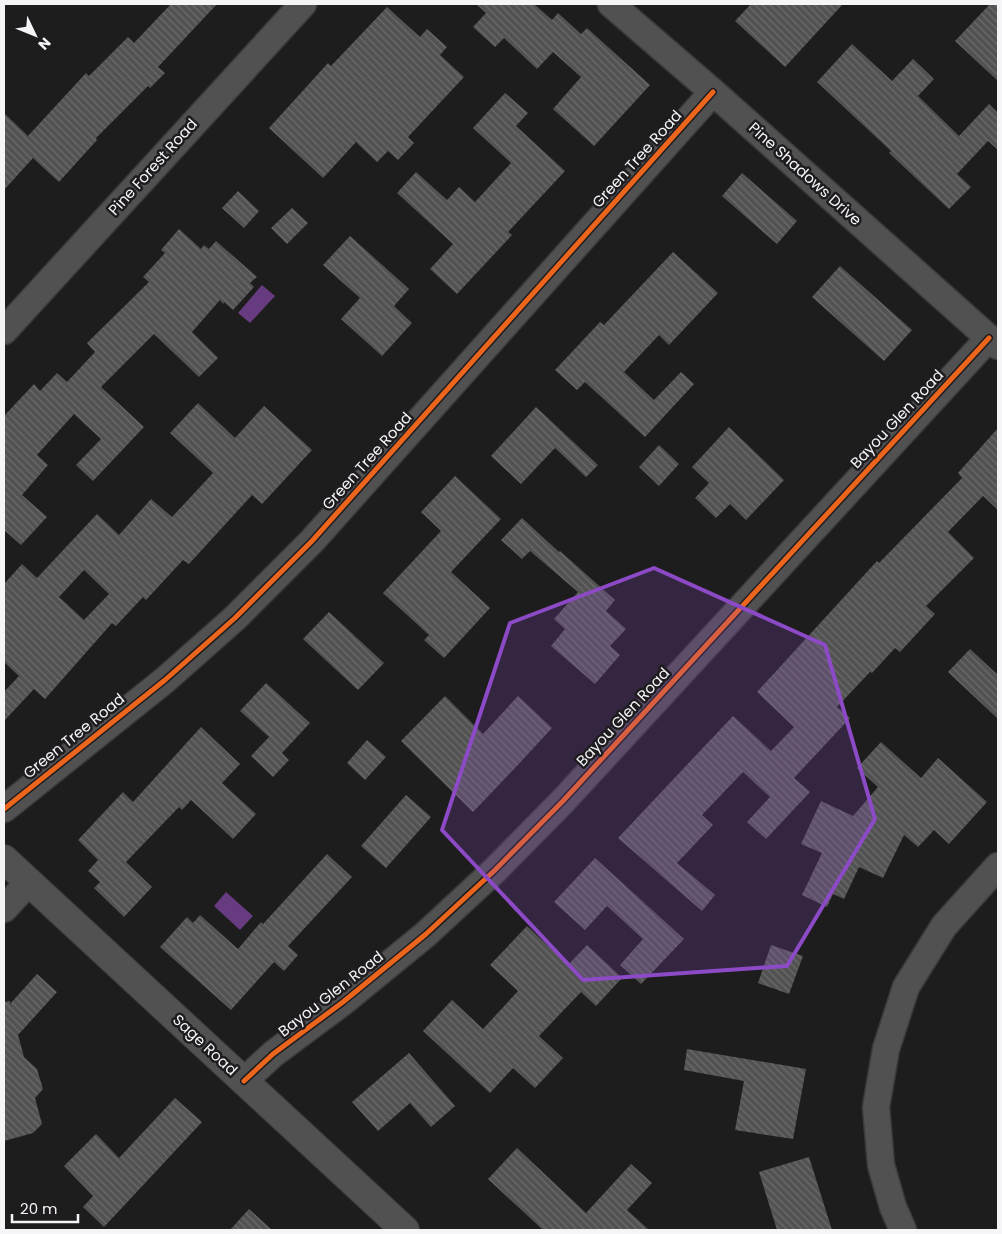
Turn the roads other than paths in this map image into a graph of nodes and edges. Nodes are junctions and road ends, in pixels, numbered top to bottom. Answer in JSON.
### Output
{"nodes":[{"id":1,"x":303,"y":4,"type":"edge"},
{"id":2,"x":611,"y":4,"type":"edge"},
{"id":3,"x":713,"y":92,"type":"junction"},
{"id":4,"x":4,"y":331,"type":"edge"},
{"id":5,"x":994,"y":342,"type":"edge"},
{"id":6,"x":4,"y":810,"type":"edge"},
{"id":7,"x":4,"y":859,"type":"edge"},
{"id":8,"x":998,"y":866,"type":"edge"},
{"id":9,"x":29,"y":882,"type":"junction"},
{"id":10,"x":4,"y":909,"type":"edge"},
{"id":11,"x":244,"y":1081,"type":"junction"},
{"id":12,"x":406,"y":1230,"type":"edge"},
{"id":13,"x":903,"y":1230,"type":"edge"}],
"edges":[{"from":1,"to":4,"type":"street","name":"Pine Forest Road"},
{"from":2,"to":3,"type":"street","name":"Pine Shadows Drive"},
{"from":3,"to":5,"type":"street","name":"Pine Shadows Drive"},
{"from":3,"to":6,"type":"street","name":"Green Tree Road"},
{"from":5,"to":11,"type":"street","name":"Bayou Glen Road"},
{"from":7,"to":9,"type":"street","name":"Sage Road"},
{"from":8,"to":13,"type":"street"},
{"from":9,"to":10,"type":"street"},
{"from":9,"to":11,"type":"street","name":"Sage Road"},
{"from":11,"to":12,"type":"street","name":"Sage Road"}]}
